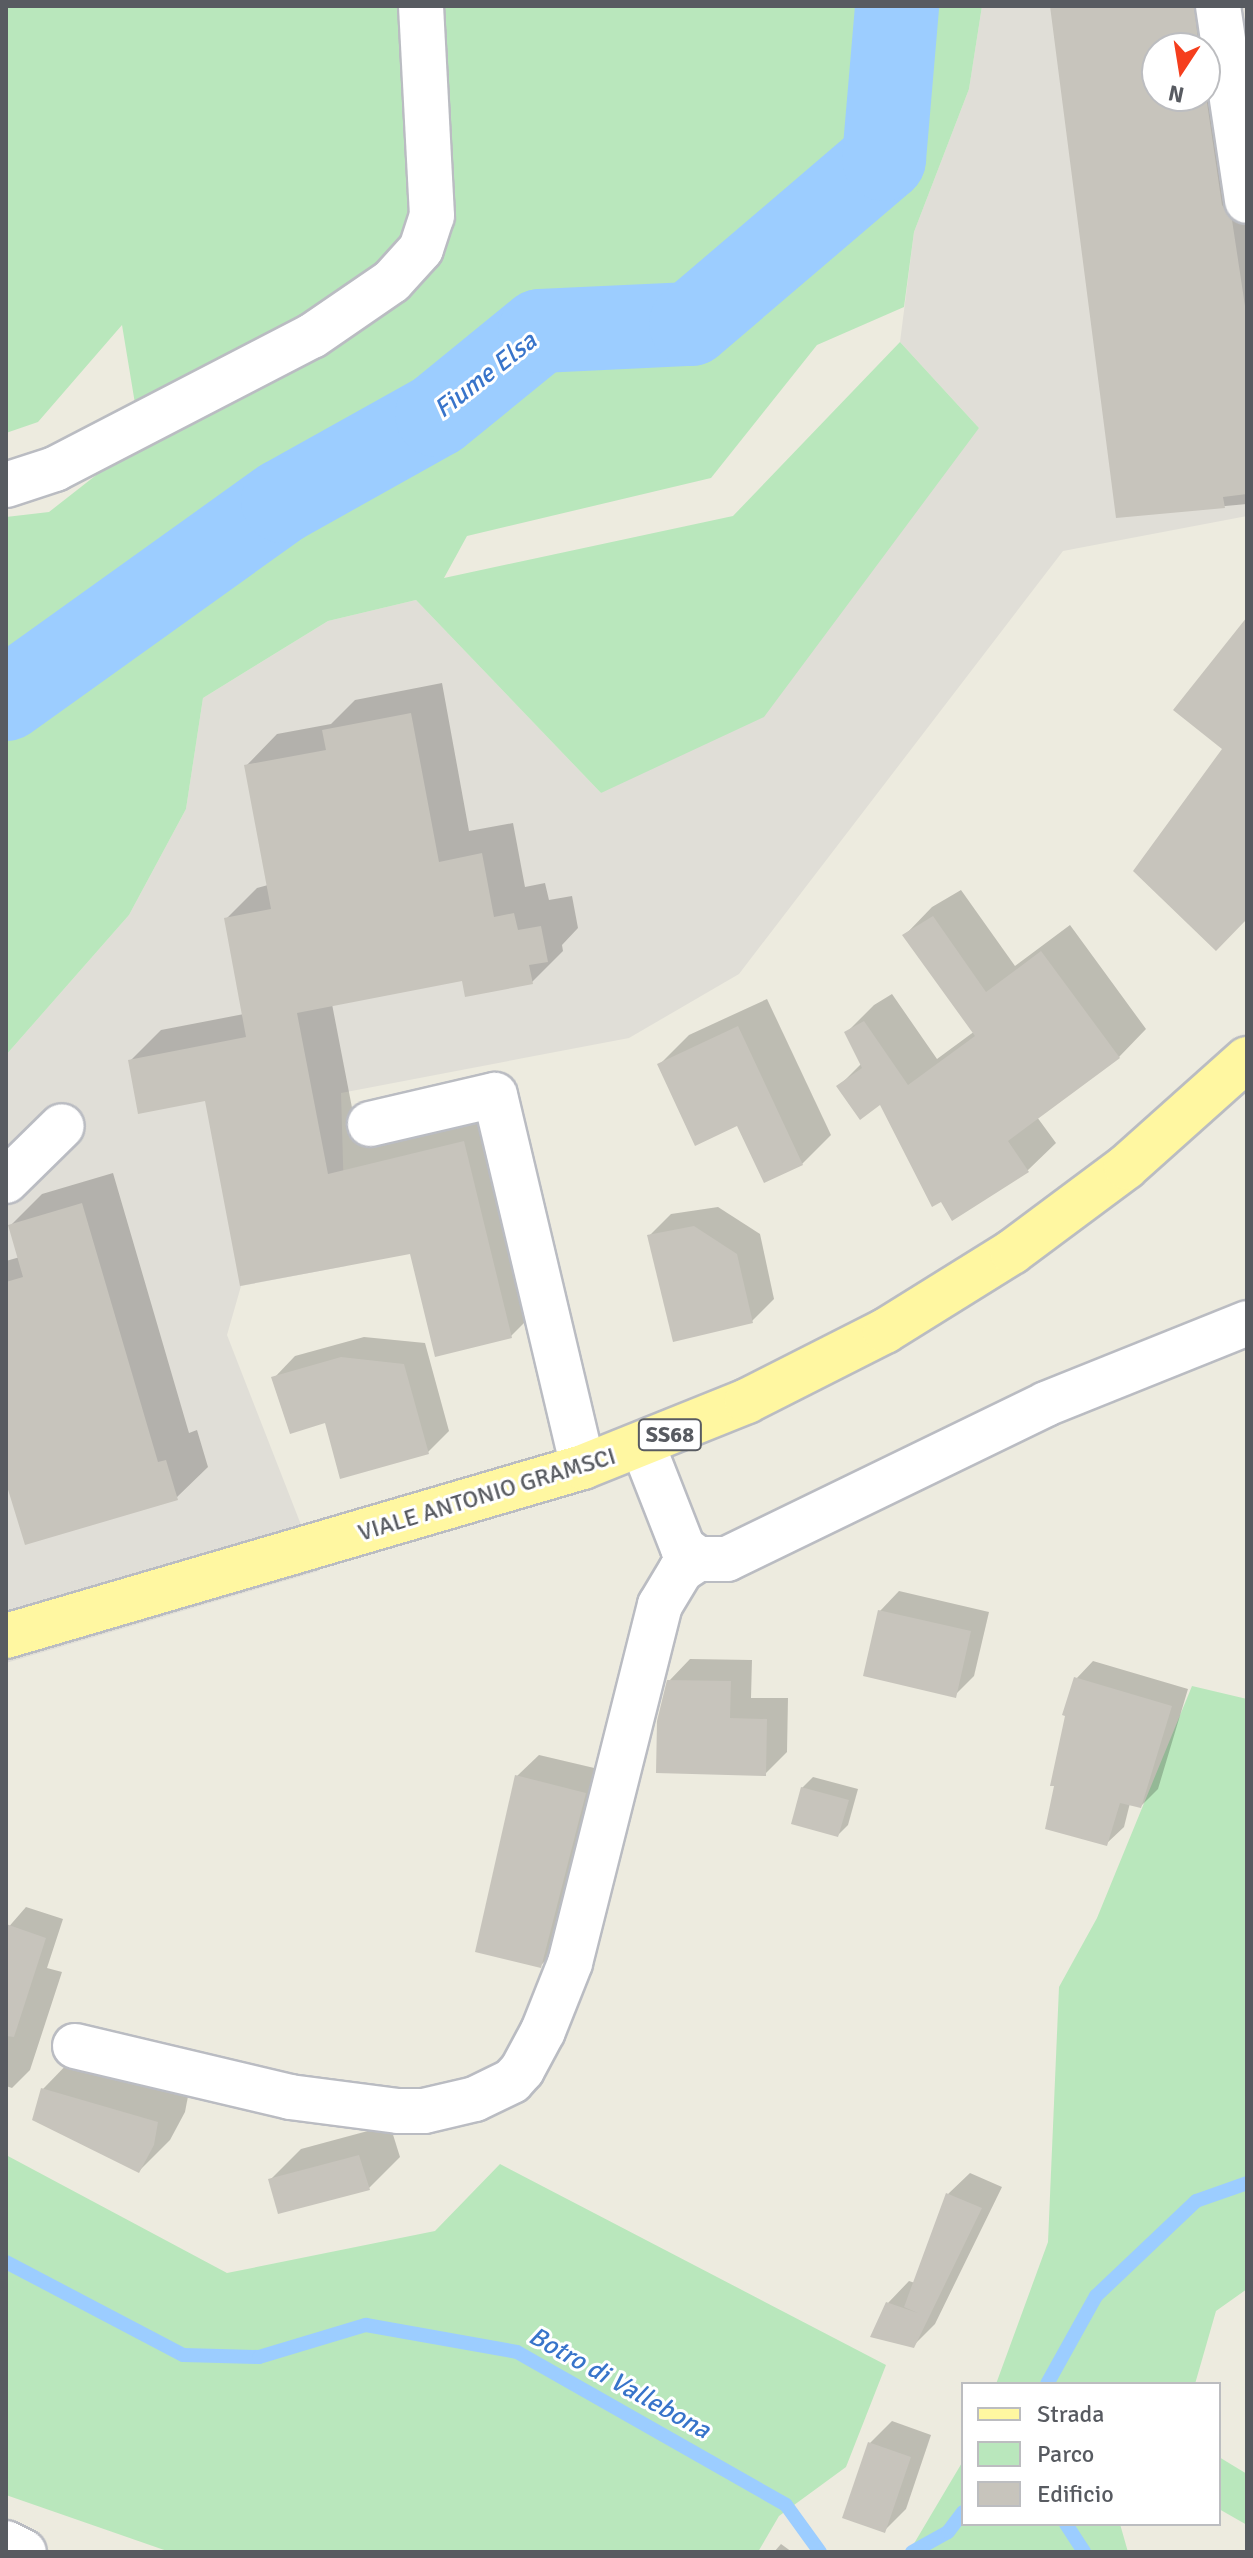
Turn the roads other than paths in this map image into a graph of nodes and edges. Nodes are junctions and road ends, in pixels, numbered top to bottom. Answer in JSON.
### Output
{"nodes":[{"id":1,"x":421,"y":6,"type":"edge"},
{"id":2,"x":1218,"y":6,"type":"edge"},
{"id":3,"x":1247,"y":201,"type":"edge"},
{"id":4,"x":6,"y":485,"type":"edge"},
{"id":5,"x":1247,"y":1059,"type":"edge"},
{"id":6,"x":370,"y":1124,"type":"dead end"},
{"id":7,"x":62,"y":1126,"type":"dead end"},
{"id":8,"x":6,"y":1181,"type":"edge"},
{"id":9,"x":1247,"y":1323,"type":"edge"},
{"id":10,"x":643,"y":1446,"type":"junction"},
{"id":11,"x":583,"y":1467,"type":"junction"},
{"id":12,"x":698,"y":1559,"type":"junction"},
{"id":13,"x":6,"y":1636,"type":"edge"},
{"id":14,"x":75,"y":2046,"type":"dead end"},
{"id":15,"x":6,"y":2543,"type":"edge"},
{"id":16,"x":24,"y":2552,"type":"edge"}],
"edges":[{"from":1,"to":4,"type":"street"},
{"from":2,"to":3,"type":"street"},
{"from":5,"to":10,"type":"main road","name":"VIALE ANTONIO GRAMSCI","number":"SS68"},
{"from":6,"to":11,"type":"street"},
{"from":7,"to":8,"type":"street"},
{"from":9,"to":12,"type":"street"},
{"from":10,"to":11,"type":"main road","name":"VIALE ANTONIO GRAMSCI","number":"SS68"},
{"from":10,"to":12,"type":"street"},
{"from":11,"to":13,"type":"main road","name":"VIALE ANTONIO GRAMSCI","number":"SS68"},
{"from":12,"to":14,"type":"street"},
{"from":15,"to":16,"type":"street"}]}
